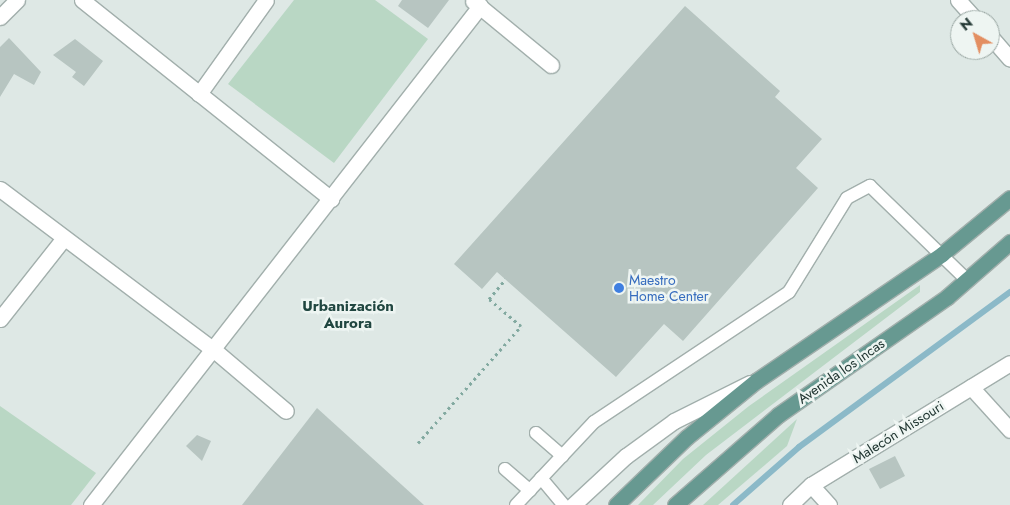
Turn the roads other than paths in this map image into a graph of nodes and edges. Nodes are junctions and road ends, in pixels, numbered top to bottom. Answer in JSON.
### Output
{"nodes":[{"id":1,"x":17,"y":0,"type":"edge"},
{"id":2,"x":82,"y":0,"type":"edge"},
{"id":3,"x":266,"y":0,"type":"edge"},
{"id":4,"x":476,"y":3,"type":"edge"},
{"id":5,"x":0,"y":17,"type":"edge"},
{"id":6,"x":1000,"y":48,"type":"edge"},
{"id":7,"x":1010,"y":59,"type":"edge"},
{"id":8,"x":552,"y":65,"type":"dead end"},
{"id":9,"x":199,"y":94,"type":"junction"},
{"id":10,"x":0,"y":189,"type":"edge"},
{"id":11,"x":1010,"y":198,"type":"edge"},
{"id":12,"x":331,"y":199,"type":"junction"},
{"id":13,"x":64,"y":238,"type":"junction"},
{"id":14,"x":1010,"y":242,"type":"edge"},
{"id":15,"x":942,"y":254,"type":"junction"},
{"id":16,"x":968,"y":281,"type":"junction"},
{"id":17,"x":0,"y":319,"type":"edge"},
{"id":18,"x":214,"y":350,"type":"junction"},
{"id":19,"x":1010,"y":364,"type":"edge"},
{"id":20,"x":756,"y":381,"type":"junction"},
{"id":21,"x":971,"y":387,"type":"junction"},
{"id":22,"x":286,"y":411,"type":"dead end"},
{"id":23,"x":1010,"y":430,"type":"edge"},
{"id":24,"x":536,"y":433,"type":"dead end"},
{"id":25,"x":562,"y":456,"type":"junction"},
{"id":26,"x":505,"y":469,"type":"dead end"},
{"id":27,"x":541,"y":478,"type":"junction"},
{"id":28,"x":811,"y":485,"type":"junction"},
{"id":29,"x":530,"y":491,"type":"junction"},
{"id":30,"x":518,"y":504,"type":"edge"},
{"id":31,"x":91,"y":505,"type":"edge"},
{"id":32,"x":564,"y":505,"type":"edge"},
{"id":33,"x":573,"y":505,"type":"edge"},
{"id":34,"x":616,"y":505,"type":"edge"},
{"id":35,"x":675,"y":505,"type":"edge"},
{"id":36,"x":790,"y":505,"type":"edge"},
{"id":37,"x":830,"y":505,"type":"edge"}],
"edges":[{"from":1,"to":5,"type":"street"},
{"from":2,"to":9,"type":"street"},
{"from":3,"to":9,"type":"street"},
{"from":4,"to":8,"type":"street"},
{"from":4,"to":12,"type":"street"},
{"from":6,"to":7,"type":"street"},
{"from":9,"to":12,"type":"street"},
{"from":10,"to":13,"type":"street"},
{"from":11,"to":15,"type":"main road"},
{"from":12,"to":18,"type":"street"},
{"from":13,"to":17,"type":"street"},
{"from":13,"to":18,"type":"street"},
{"from":14,"to":16,"type":"main road","name":"Avenida los Incas"},
{"from":15,"to":16,"type":"lane"},
{"from":15,"to":20,"type":"main road"},
{"from":15,"to":25,"type":"lane"},
{"from":16,"to":35,"type":"main road","name":"Avenida los Incas"},
{"from":18,"to":22,"type":"street"},
{"from":18,"to":31,"type":"street"},
{"from":19,"to":21,"type":"street","name":"Malecón Missouri"},
{"from":20,"to":33,"type":"street"},
{"from":20,"to":34,"type":"main road"},
{"from":21,"to":23,"type":"street"},
{"from":21,"to":28,"type":"street","name":"Malecón Missouri"},
{"from":24,"to":25,"type":"lane"},
{"from":25,"to":27,"type":"lane"},
{"from":26,"to":29,"type":"lane"},
{"from":27,"to":29,"type":"lane"},
{"from":27,"to":32,"type":"lane"},
{"from":28,"to":36,"type":"street","name":"Malecón Missouri"},
{"from":28,"to":37,"type":"street"},
{"from":29,"to":30,"type":"lane"}]}
